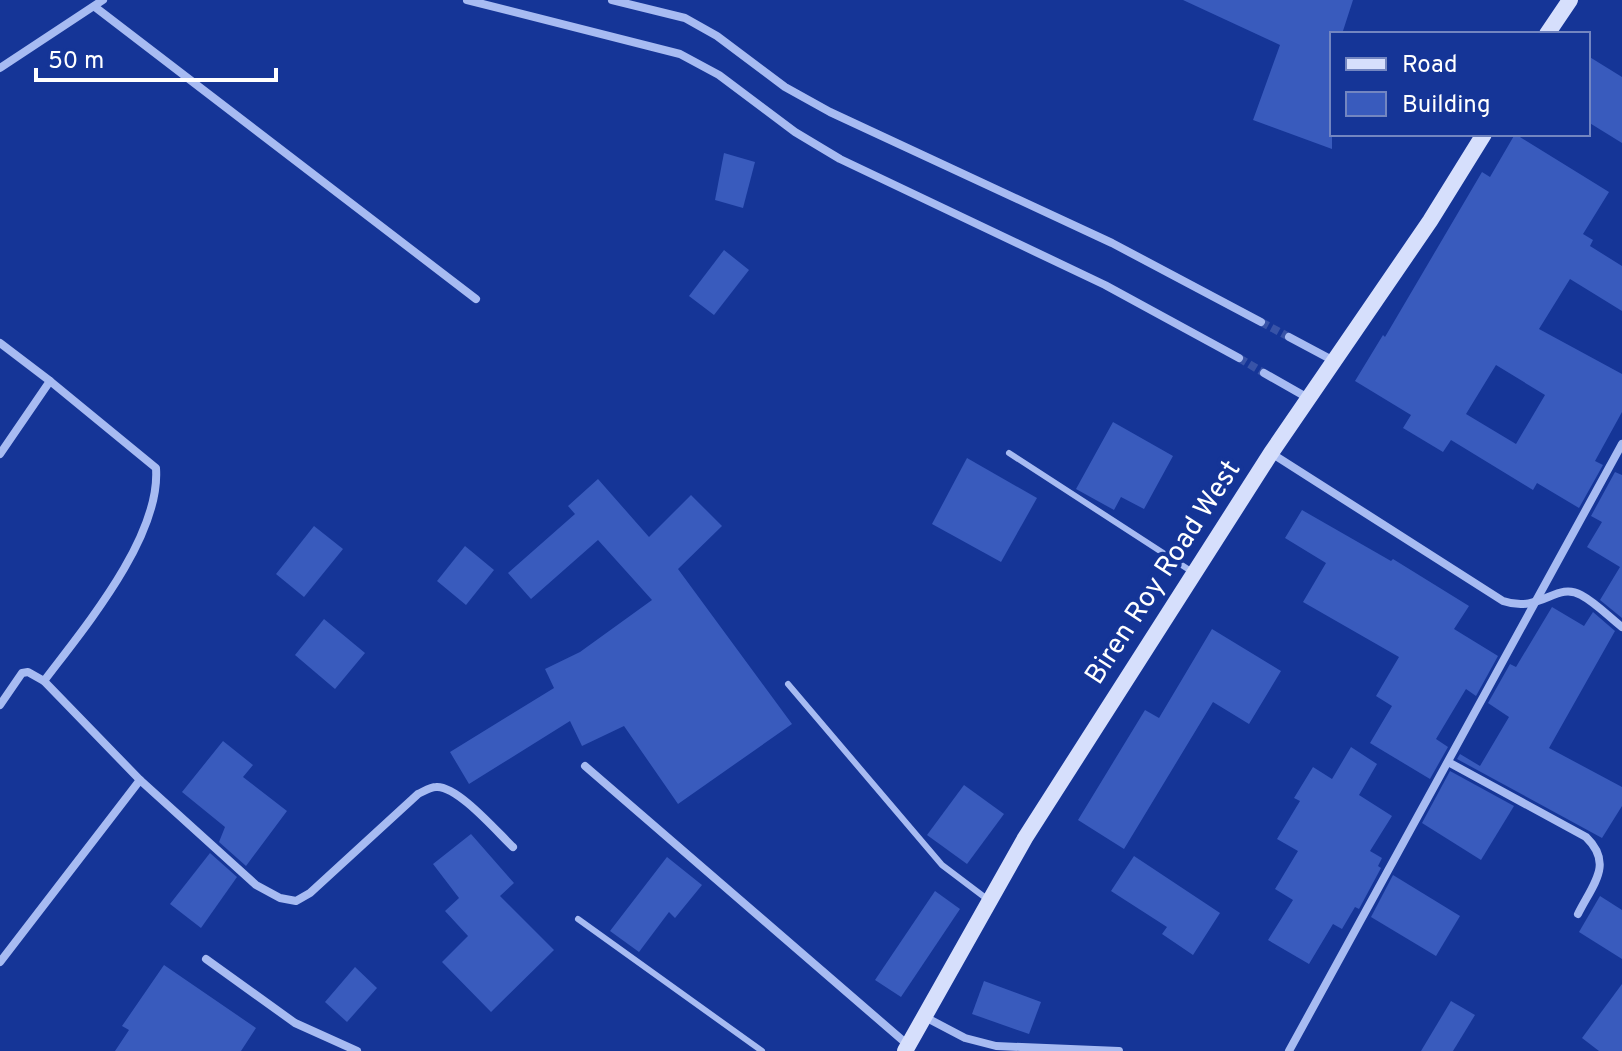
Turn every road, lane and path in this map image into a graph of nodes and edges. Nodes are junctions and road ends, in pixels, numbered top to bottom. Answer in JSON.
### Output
{"nodes":[{"id":1,"x":103,"y":0,"type":"edge"},
{"id":2,"x":467,"y":0,"type":"edge"},
{"id":3,"x":612,"y":0,"type":"edge"},
{"id":4,"x":1570,"y":0,"type":"edge"},
{"id":5,"x":95,"y":7,"type":"junction"},
{"id":6,"x":1548,"y":32,"type":"edge"},
{"id":7,"x":0,"y":68,"type":"edge"},
{"id":8,"x":1483,"y":136,"type":"edge"},
{"id":9,"x":476,"y":299,"type":"dead end"},
{"id":10,"x":1261,"y":322,"type":"tunnel mouth"},
{"id":11,"x":1289,"y":337,"type":"tunnel mouth"},
{"id":12,"x":0,"y":343,"type":"edge"},
{"id":13,"x":1239,"y":358,"type":"tunnel mouth"},
{"id":14,"x":1335,"y":362,"type":"junction"},
{"id":15,"x":1264,"y":373,"type":"tunnel mouth"},
{"id":16,"x":50,"y":381,"type":"junction"},
{"id":17,"x":1309,"y":399,"type":"junction"},
{"id":18,"x":1622,"y":444,"type":"edge"},
{"id":19,"x":1009,"y":453,"type":"dead end"},
{"id":20,"x":1271,"y":453,"type":"junction"},
{"id":21,"x":0,"y":454,"type":"edge"},
{"id":22,"x":1194,"y":573,"type":"junction"},
{"id":23,"x":1537,"y":604,"type":"junction"},
{"id":24,"x":1622,"y":627,"type":"edge"},
{"id":25,"x":44,"y":681,"type":"junction"},
{"id":26,"x":788,"y":684,"type":"dead end"},
{"id":27,"x":0,"y":705,"type":"edge"},
{"id":28,"x":1450,"y":763,"type":"junction"},
{"id":29,"x":585,"y":766,"type":"dead end"},
{"id":30,"x":140,"y":780,"type":"junction"},
{"id":31,"x":513,"y":847,"type":"dead end"},
{"id":32,"x":990,"y":901,"type":"junction"},
{"id":33,"x":1578,"y":914,"type":"dead end"},
{"id":34,"x":578,"y":919,"type":"dead end"},
{"id":35,"x":206,"y":959,"type":"dead end"},
{"id":36,"x":0,"y":962,"type":"edge"},
{"id":37,"x":925,"y":1017,"type":"junction"},
{"id":38,"x":907,"y":1048,"type":"edge"},
{"id":39,"x":357,"y":1051,"type":"edge"},
{"id":40,"x":762,"y":1051,"type":"edge"},
{"id":41,"x":1119,"y":1051,"type":"edge"},
{"id":42,"x":1289,"y":1051,"type":"edge"}],
"edges":[{"from":1,"to":5,"type":"street"},
{"from":2,"to":13,"type":"street"},
{"from":3,"to":10,"type":"street"},
{"from":4,"to":6,"type":"main road"},
{"from":5,"to":7,"type":"street"},
{"from":5,"to":9,"type":"street"},
{"from":8,"to":14,"type":"main road","name":"Biren Roy Road West"},
{"from":11,"to":14,"type":"street"},
{"from":12,"to":16,"type":"street"},
{"from":14,"to":17,"type":"main road","name":"Biren Roy Road West"},
{"from":15,"to":17,"type":"street"},
{"from":16,"to":21,"type":"street"},
{"from":16,"to":25,"type":"street"},
{"from":17,"to":20,"type":"main road","name":"Biren Roy Road West"},
{"from":18,"to":23,"type":"street"},
{"from":19,"to":22,"type":"lane"},
{"from":20,"to":22,"type":"main road","name":"Biren Roy Road West"},
{"from":20,"to":23,"type":"street"},
{"from":22,"to":32,"type":"main road","name":"Biren Roy Road West"},
{"from":23,"to":24,"type":"street"},
{"from":23,"to":28,"type":"street"},
{"from":25,"to":27,"type":"street"},
{"from":25,"to":30,"type":"street"},
{"from":26,"to":32,"type":"lane"},
{"from":28,"to":33,"type":"street"},
{"from":28,"to":42,"type":"street"},
{"from":29,"to":38,"type":"street"},
{"from":30,"to":31,"type":"street"},
{"from":30,"to":36,"type":"street"},
{"from":32,"to":37,"type":"main road","name":"Biren Roy Road West"},
{"from":34,"to":40,"type":"lane"},
{"from":35,"to":39,"type":"street"},
{"from":37,"to":38,"type":"main road","name":"Biren Roy Road West"},
{"from":37,"to":41,"type":"street"}]}
